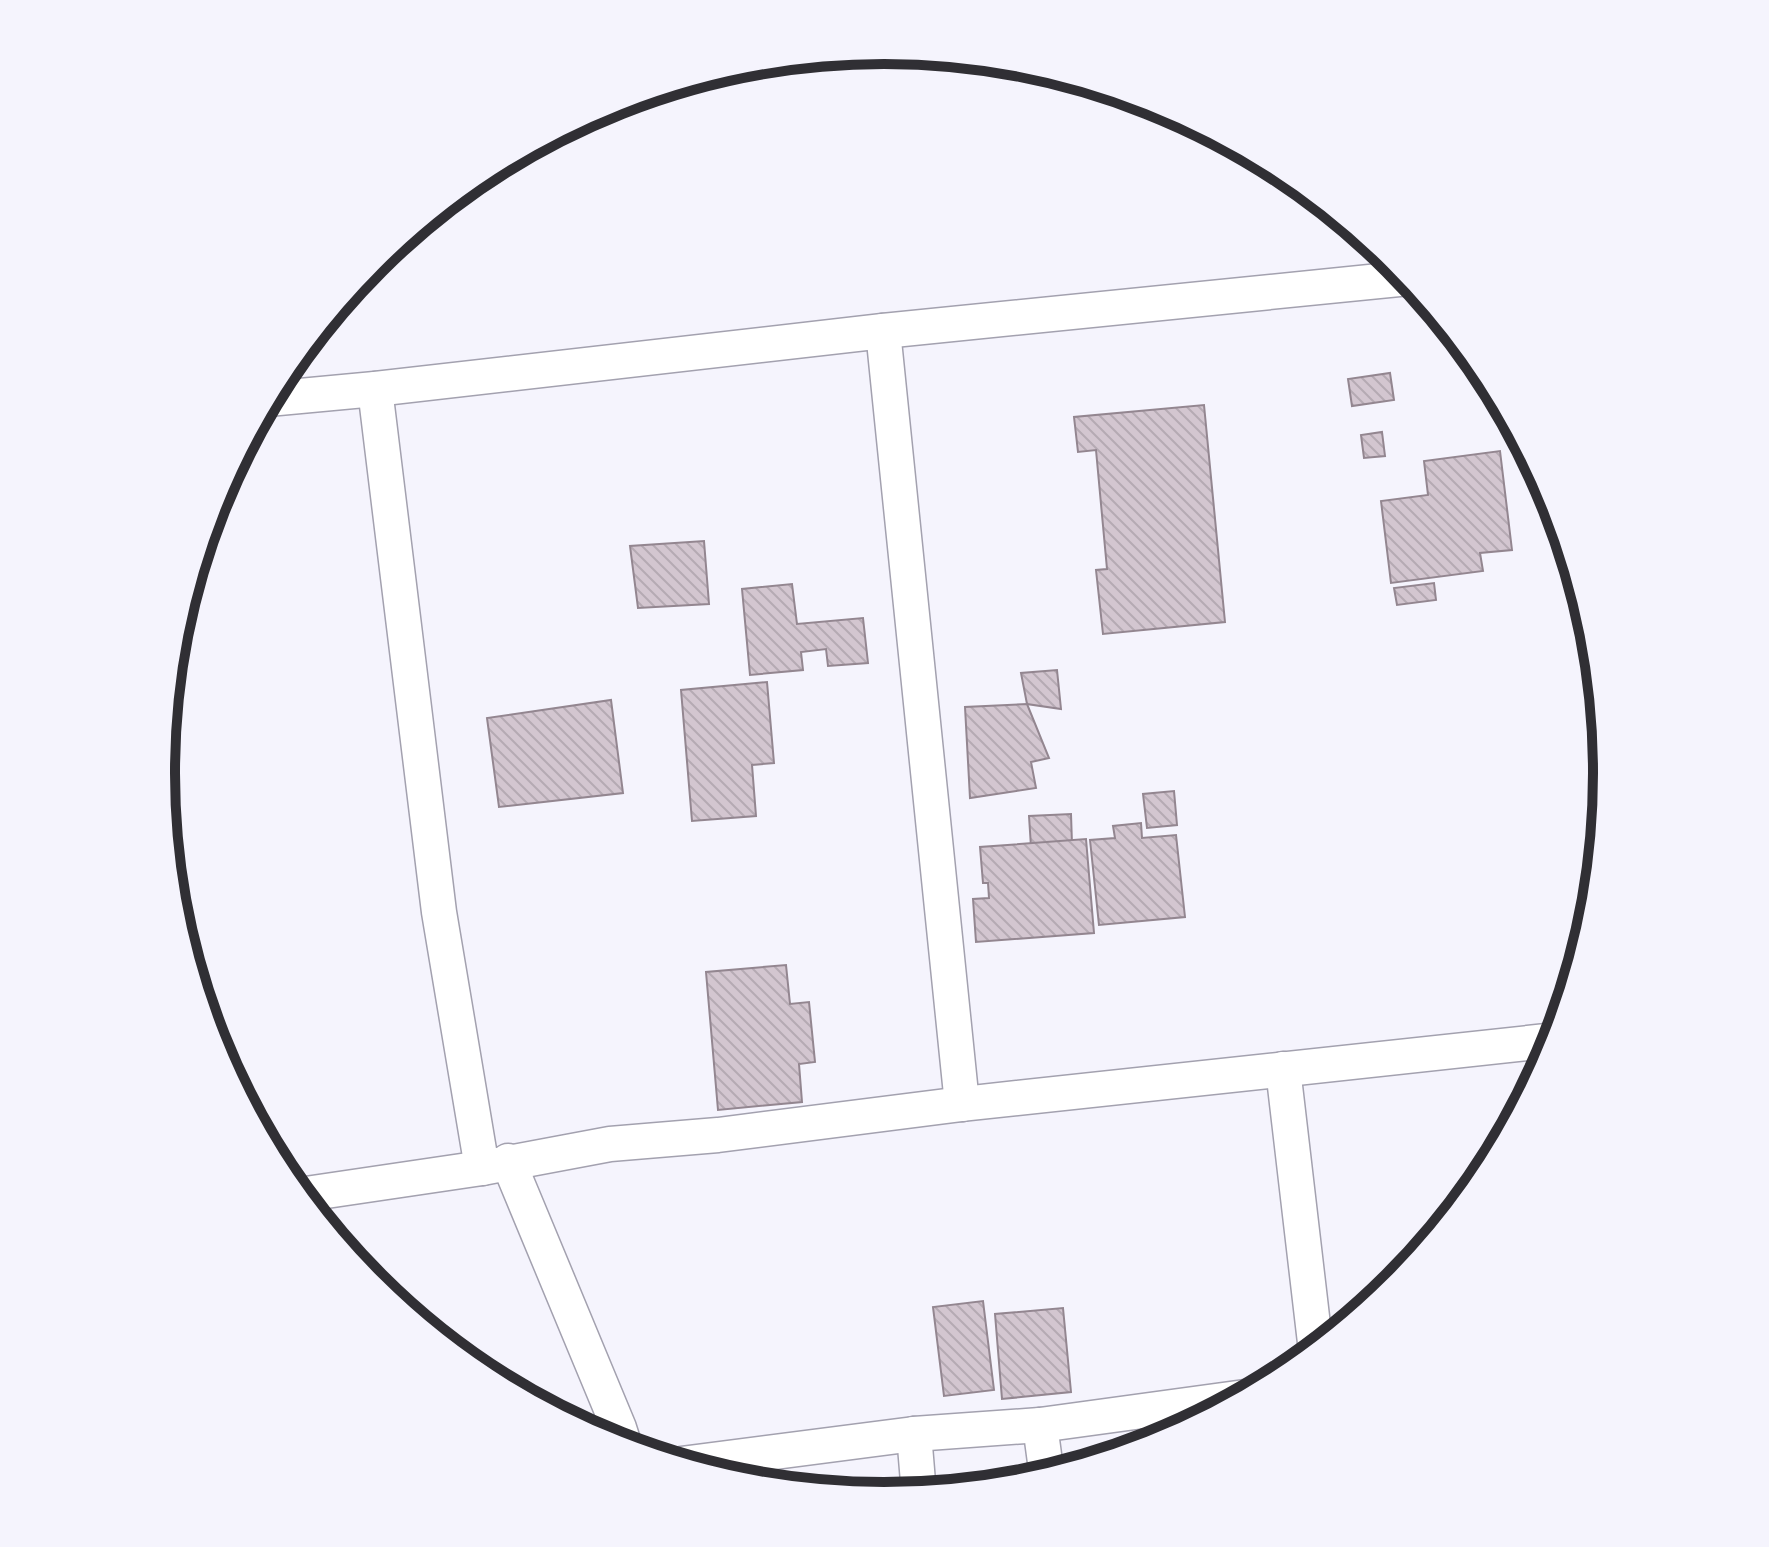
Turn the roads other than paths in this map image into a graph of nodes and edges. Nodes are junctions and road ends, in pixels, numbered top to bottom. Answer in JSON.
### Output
{"nodes":[{"id":1,"x":1393,"y":280,"type":"edge"},
{"id":2,"x":883,"y":331,"type":"junction"},
{"id":3,"x":375,"y":389,"type":"junction"},
{"id":4,"x":283,"y":398,"type":"edge"},
{"id":5,"x":1541,"y":1042,"type":"edge"},
{"id":6,"x":1283,"y":1069,"type":"junction"},
{"id":7,"x":962,"y":1104,"type":"junction"},
{"id":8,"x":495,"y":1164,"type":"junction"},
{"id":9,"x":313,"y":1193,"type":"edge"},
{"id":10,"x":1314,"y":1337,"type":"edge"},
{"id":11,"x":1214,"y":1401,"type":"edge"},
{"id":12,"x":1040,"y":1425,"type":"junction"},
{"id":13,"x":620,"y":1432,"type":"edge"},
{"id":14,"x":914,"y":1434,"type":"junction"},
{"id":15,"x":708,"y":1461,"type":"edge"},
{"id":16,"x":1045,"y":1464,"type":"edge"},
{"id":17,"x":918,"y":1482,"type":"edge"}],
"edges":[{"from":1,"to":2,"type":"street"},
{"from":2,"to":3,"type":"street"},
{"from":2,"to":7,"type":"street"},
{"from":3,"to":4,"type":"street"},
{"from":3,"to":8,"type":"street"},
{"from":5,"to":6,"type":"street"},
{"from":6,"to":7,"type":"street"},
{"from":6,"to":10,"type":"street"},
{"from":7,"to":8,"type":"street"},
{"from":8,"to":9,"type":"street"},
{"from":8,"to":13,"type":"street"},
{"from":11,"to":12,"type":"street"},
{"from":12,"to":14,"type":"street"},
{"from":12,"to":16,"type":"street"},
{"from":14,"to":15,"type":"street"},
{"from":14,"to":17,"type":"street"}]}
